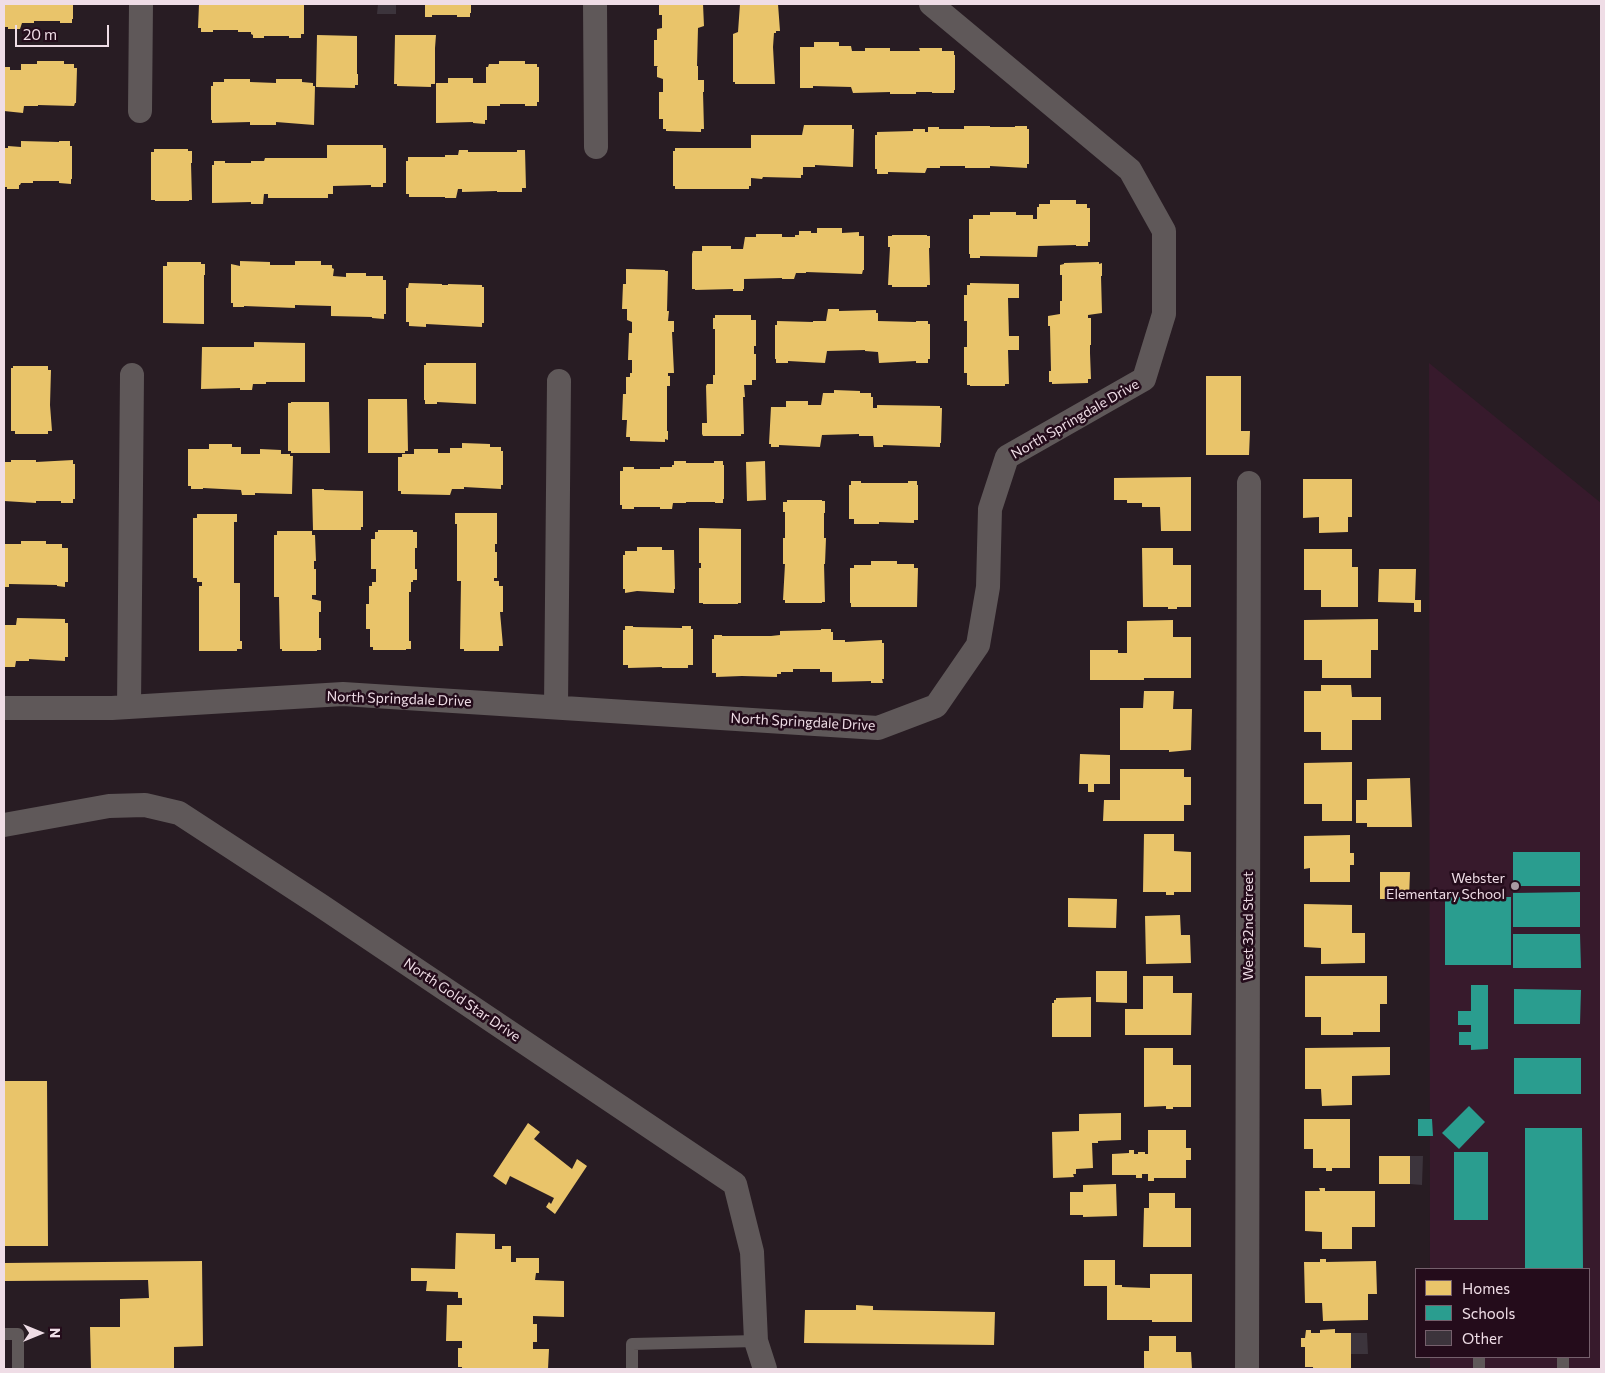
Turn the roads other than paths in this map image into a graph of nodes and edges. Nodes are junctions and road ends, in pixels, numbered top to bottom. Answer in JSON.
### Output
{"nodes":[{"id":1,"x":141,"y":4,"type":"edge"},
{"id":2,"x":595,"y":4,"type":"edge"},
{"id":3,"x":937,"y":5,"type":"edge"},
{"id":4,"x":140,"y":111,"type":"dead end"},
{"id":5,"x":596,"y":147,"type":"dead end"},
{"id":6,"x":132,"y":375,"type":"dead end"},
{"id":7,"x":559,"y":381,"type":"dead end"},
{"id":8,"x":1248,"y":483,"type":"dead end"},
{"id":9,"x":129,"y":707,"type":"junction"},
{"id":10,"x":556,"y":707,"type":"junction"},
{"id":11,"x":4,"y":708,"type":"edge"},
{"id":12,"x":4,"y":825,"type":"edge"},
{"id":13,"x":4,"y":1334,"type":"edge"},
{"id":14,"x":756,"y":1341,"type":"junction"},
{"id":15,"x":18,"y":1369,"type":"edge"},
{"id":16,"x":632,"y":1369,"type":"edge"},
{"id":17,"x":765,"y":1369,"type":"edge"},
{"id":18,"x":1247,"y":1369,"type":"edge"}],
"edges":[{"from":1,"to":4,"type":"street"},
{"from":2,"to":5,"type":"street"},
{"from":3,"to":10,"type":"street","name":"North Springdale Drive"},
{"from":6,"to":9,"type":"street"},
{"from":7,"to":10,"type":"street"},
{"from":8,"to":18,"type":"street","name":"West 32nd Street"},
{"from":9,"to":10,"type":"street","name":"North Springdale Drive"},
{"from":9,"to":11,"type":"street","name":"North Springdale Drive"},
{"from":12,"to":14,"type":"street","name":"North Gold Star Drive"},
{"from":13,"to":15,"type":"lane"},
{"from":14,"to":16,"type":"lane"},
{"from":14,"to":17,"type":"street","name":"North Gold Star Drive"}]}
